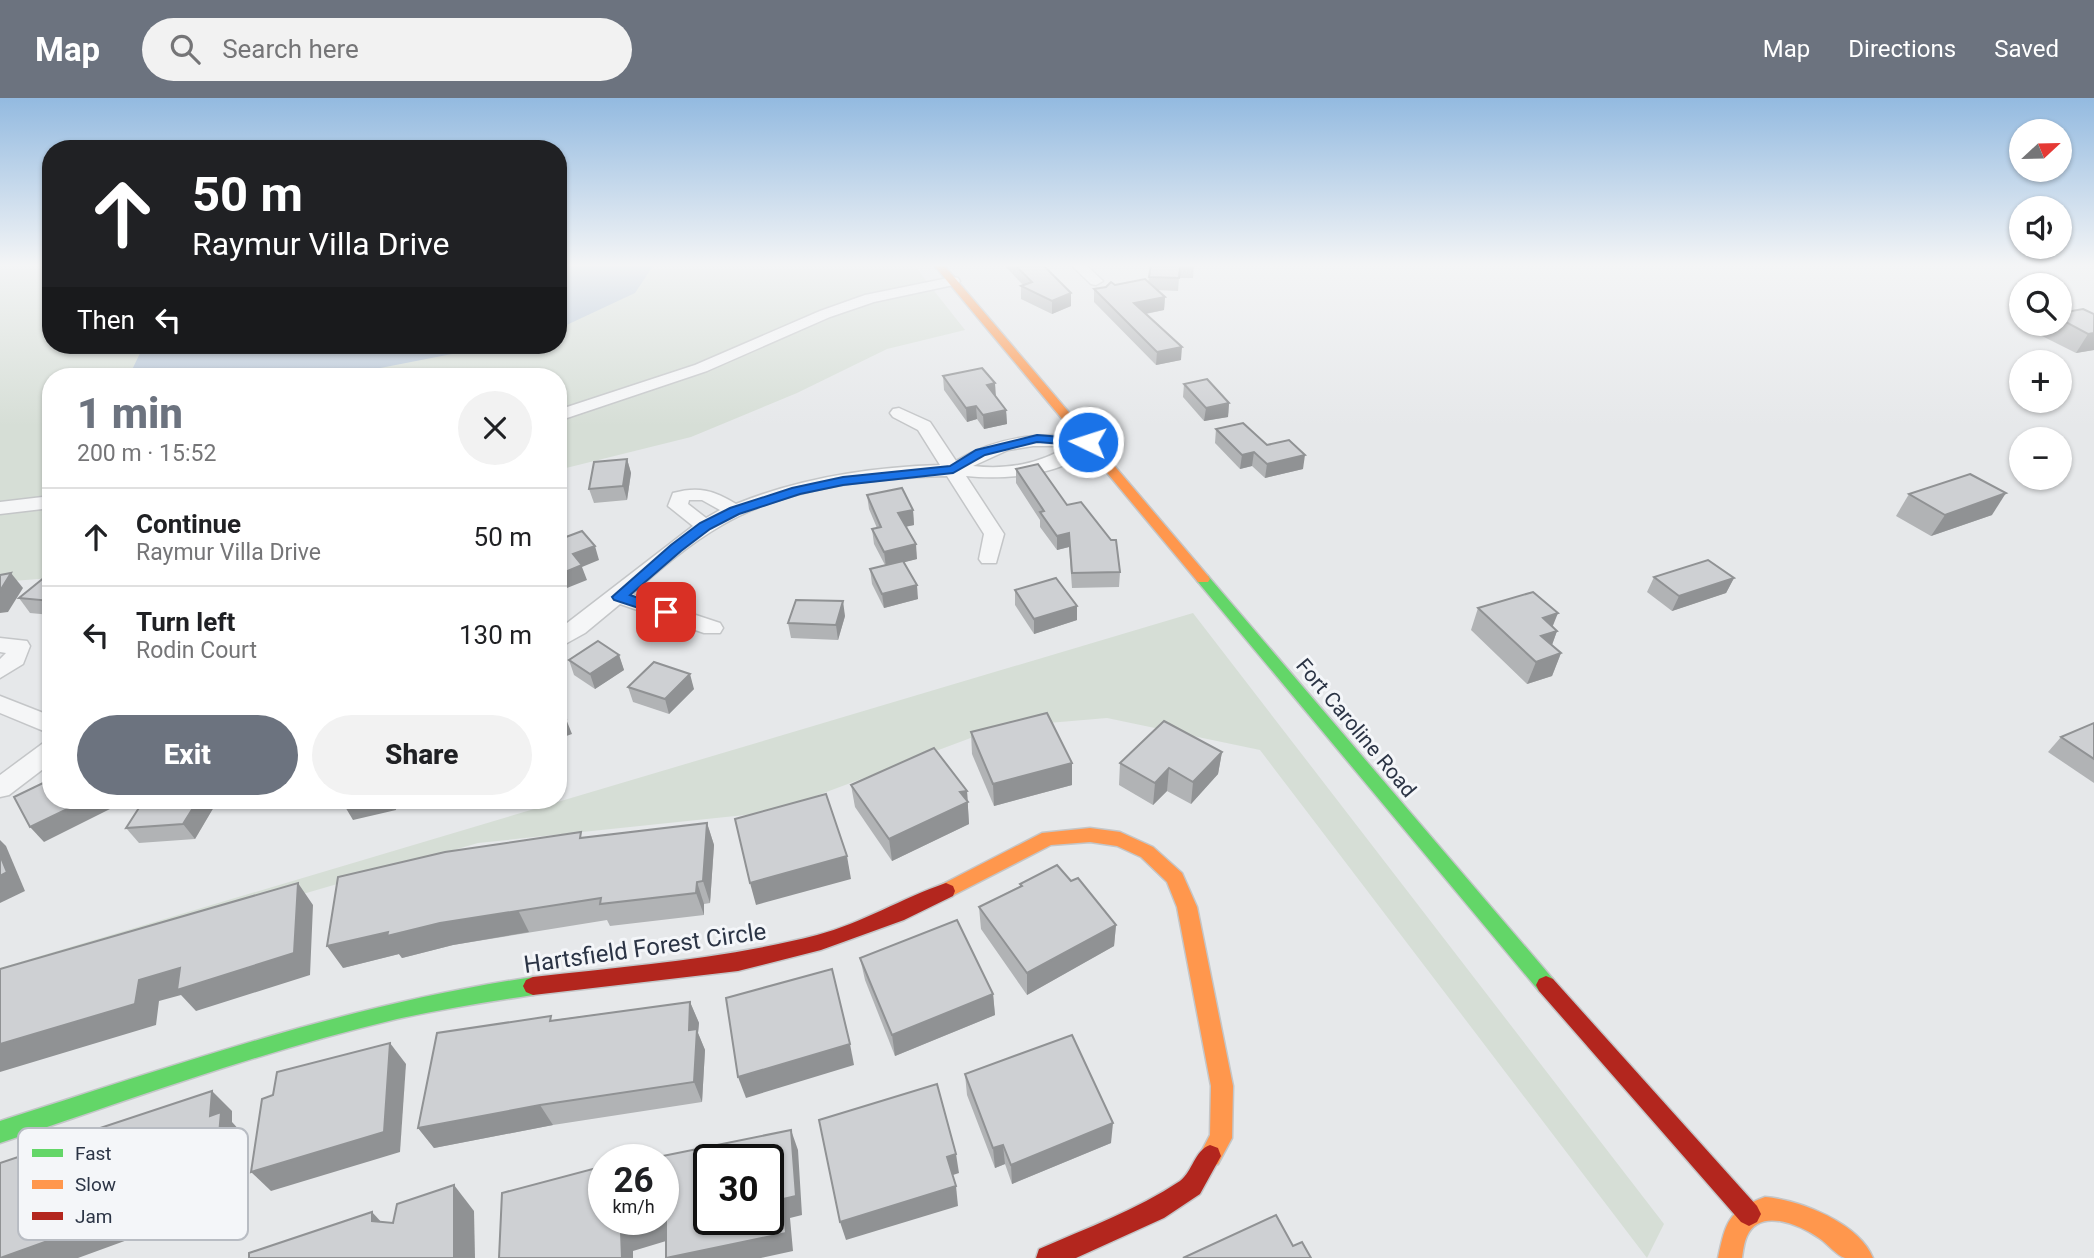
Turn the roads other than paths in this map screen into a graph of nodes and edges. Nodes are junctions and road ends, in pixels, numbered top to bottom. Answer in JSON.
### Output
{"nodes":[{"id":1,"x":816,"y":318,"type":"edge"},
{"id":2,"x":984,"y":318,"type":"edge"},
{"id":3,"x":567,"y":413,"type":"edge"},
{"id":4,"x":899,"y":413,"type":"dead end"},
{"id":5,"x":1088,"y":442,"type":"junction"},
{"id":6,"x":953,"y":470,"type":"junction"},
{"id":7,"x":42,"y":503,"type":"edge"},
{"id":8,"x":0,"y":508,"type":"edge"},
{"id":9,"x":734,"y":511,"type":"junction"},
{"id":10,"x":705,"y":526,"type":"junction"},
{"id":11,"x":989,"y":559,"type":"dead end"},
{"id":12,"x":620,"y":597,"type":"junction"},
{"id":13,"x":712,"y":628,"type":"dead end"},
{"id":14,"x":567,"y":635,"type":"edge"},
{"id":15,"x":0,"y":645,"type":"edge"},
{"id":16,"x":0,"y":670,"type":"edge"},
{"id":17,"x":0,"y":704,"type":"edge"},
{"id":18,"x":42,"y":722,"type":"edge"},
{"id":19,"x":42,"y":757,"type":"edge"},
{"id":20,"x":0,"y":788,"type":"edge"},
{"id":21,"x":0,"y":1132,"type":"edge"},
{"id":22,"x":1749,"y":1214,"type":"junction"},
{"id":23,"x":1048,"y":1258,"type":"edge"},
{"id":24,"x":1730,"y":1258,"type":"edge"},
{"id":25,"x":1861,"y":1258,"type":"edge"}],
"edges":[{"from":1,"to":3,"type":"street"},
{"from":2,"to":5,"type":"street","name":"Fort Caroline Road"},
{"from":4,"to":6,"type":"street"},
{"from":5,"to":6,"type":"street"},
{"from":5,"to":6,"type":"street"},
{"from":5,"to":22,"type":"street","name":"Fort Caroline Road"},
{"from":6,"to":9,"type":"street"},
{"from":6,"to":11,"type":"street"},
{"from":7,"to":8,"type":"street"},
{"from":9,"to":10,"type":"street"},
{"from":9,"to":10,"type":"street"},
{"from":10,"to":12,"type":"street"},
{"from":12,"to":13,"type":"street"},
{"from":12,"to":14,"type":"street"},
{"from":15,"to":16,"type":"street"},
{"from":17,"to":18,"type":"street"},
{"from":19,"to":20,"type":"street"},
{"from":21,"to":23,"type":"street","name":"Hartsfield Forest Circle"},
{"from":22,"to":24,"type":"street"},
{"from":22,"to":25,"type":"street"}]}
